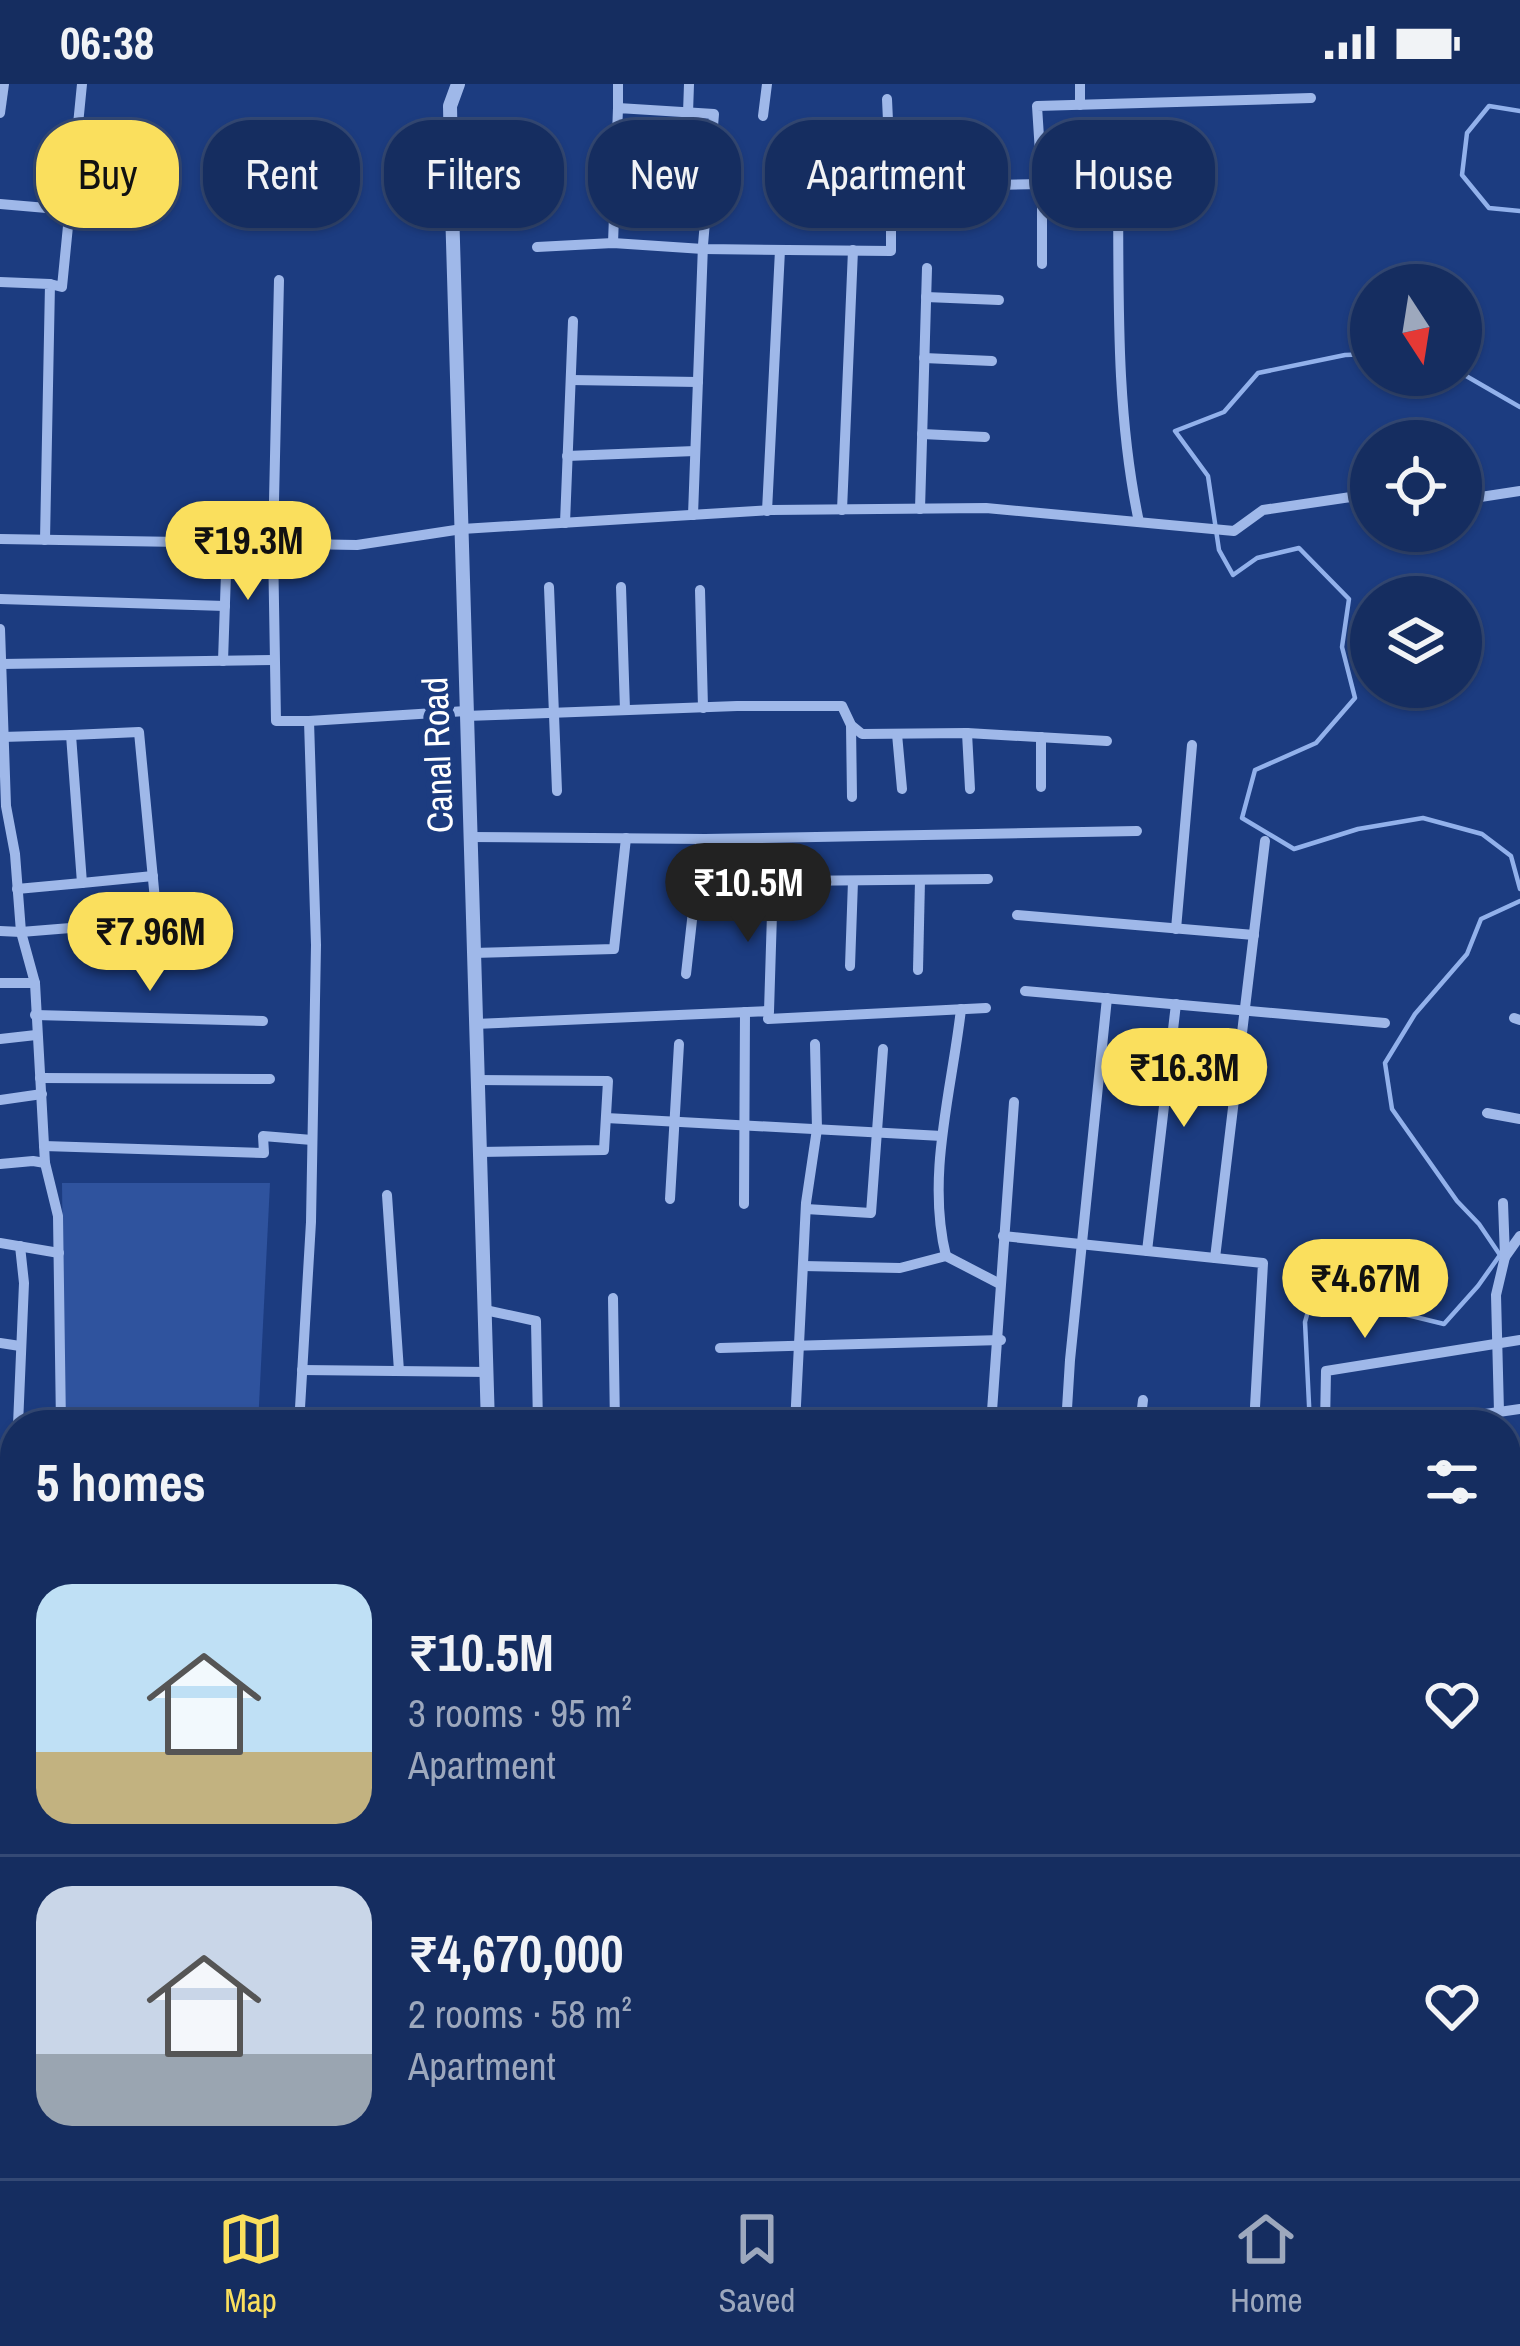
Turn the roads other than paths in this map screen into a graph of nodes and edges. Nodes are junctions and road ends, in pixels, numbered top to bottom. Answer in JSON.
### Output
{"nodes":[{"id":1,"x":4,"y":84,"type":"edge"},
{"id":2,"x":82,"y":84,"type":"edge"},
{"id":3,"x":458,"y":84,"type":"edge"},
{"id":4,"x":618,"y":84,"type":"edge"},
{"id":5,"x":689,"y":84,"type":"edge"},
{"id":6,"x":767,"y":84,"type":"edge"},
{"id":7,"x":1080,"y":84,"type":"edge"},
{"id":8,"x":887,"y":98,"type":"dead end"},
{"id":9,"x":1311,"y":98,"type":"dead end"},
{"id":10,"x":1080,"y":105,"type":"junction"},
{"id":11,"x":618,"y":108,"type":"junction"},
{"id":12,"x":0,"y":113,"type":"edge"},
{"id":13,"x":688,"y":113,"type":"junction"},
{"id":14,"x":763,"y":116,"type":"dead end"},
{"id":15,"x":79,"y":120,"type":"edge"},
{"id":16,"x":888,"y":120,"type":"edge"},
{"id":17,"x":1038,"y":120,"type":"edge"},
{"id":18,"x":0,"y":204,"type":"edge"},
{"id":19,"x":36,"y":207,"type":"edge"},
{"id":20,"x":68,"y":228,"type":"edge"},
{"id":21,"x":891,"y":228,"type":"edge"},
{"id":22,"x":1042,"y":228,"type":"edge"},
{"id":23,"x":1119,"y":228,"type":"edge"},
{"id":24,"x":613,"y":243,"type":"junction"},
{"id":25,"x":537,"y":247,"type":"dead end"},
{"id":26,"x":703,"y":249,"type":"junction"},
{"id":27,"x":780,"y":250,"type":"junction"},
{"id":28,"x":853,"y":250,"type":"junction"},
{"id":29,"x":1042,"y":264,"type":"dead end"},
{"id":30,"x":927,"y":268,"type":"dead end"},
{"id":31,"x":279,"y":280,"type":"dead end"},
{"id":32,"x":0,"y":281,"type":"edge"},
{"id":33,"x":50,"y":284,"type":"junction"},
{"id":34,"x":926,"y":297,"type":"junction"},
{"id":35,"x":999,"y":301,"type":"dead end"},
{"id":36,"x":573,"y":321,"type":"dead end"},
{"id":37,"x":924,"y":358,"type":"junction"},
{"id":38,"x":992,"y":361,"type":"dead end"},
{"id":39,"x":571,"y":380,"type":"junction"},
{"id":40,"x":698,"y":382,"type":"junction"},
{"id":41,"x":922,"y":434,"type":"junction"},
{"id":42,"x":985,"y":437,"type":"dead end"},
{"id":43,"x":695,"y":451,"type":"junction"},
{"id":44,"x":567,"y":456,"type":"junction"},
{"id":45,"x":1520,"y":491,"type":"edge"},
{"id":46,"x":1350,"y":497,"type":"edge"},
{"id":47,"x":1482,"y":497,"type":"edge"},
{"id":48,"x":920,"y":509,"type":"junction"},
{"id":49,"x":842,"y":510,"type":"junction"},
{"id":50,"x":767,"y":511,"type":"junction"},
{"id":51,"x":693,"y":515,"type":"junction"},
{"id":52,"x":1138,"y":522,"type":"junction"},
{"id":53,"x":565,"y":523,"type":"junction"},
{"id":54,"x":461,"y":529,"type":"junction"},
{"id":55,"x":0,"y":539,"type":"edge"},
{"id":56,"x":45,"y":540,"type":"junction"},
{"id":57,"x":227,"y":544,"type":"junction"},
{"id":58,"x":273,"y":545,"type":"junction"},
{"id":59,"x":549,"y":587,"type":"dead end"},
{"id":60,"x":621,"y":587,"type":"dead end"},
{"id":61,"x":700,"y":590,"type":"dead end"},
{"id":62,"x":0,"y":599,"type":"edge"},
{"id":63,"x":225,"y":606,"type":"junction"},
{"id":64,"x":0,"y":629,"type":"edge"},
{"id":65,"x":0,"y":643,"type":"edge"},
{"id":66,"x":223,"y":661,"type":"junction"},
{"id":67,"x":273,"y":661,"type":"junction"},
{"id":68,"x":1,"y":664,"type":"edge"},
{"id":69,"x":703,"y":708,"type":"junction"},
{"id":70,"x":625,"y":710,"type":"junction"},
{"id":71,"x":554,"y":713,"type":"junction"},
{"id":72,"x":466,"y":714,"type":"junction"},
{"id":73,"x":309,"y":721,"type":"junction"},
{"id":74,"x":851,"y":725,"type":"junction"},
{"id":75,"x":967,"y":733,"type":"junction"},
{"id":76,"x":897,"y":734,"type":"junction"},
{"id":77,"x":71,"y":735,"type":"junction"},
{"id":78,"x":2,"y":737,"type":"edge"},
{"id":79,"x":1041,"y":737,"type":"junction"},
{"id":80,"x":1107,"y":741,"type":"dead end"},
{"id":81,"x":1192,"y":745,"type":"dead end"},
{"id":82,"x":1041,"y":787,"type":"dead end"},
{"id":83,"x":902,"y":789,"type":"dead end"},
{"id":84,"x":970,"y":789,"type":"dead end"},
{"id":85,"x":557,"y":791,"type":"dead end"},
{"id":86,"x":852,"y":797,"type":"dead end"},
{"id":87,"x":3,"y":806,"type":"edge"},
{"id":88,"x":1137,"y":831,"type":"dead end"},
{"id":89,"x":470,"y":837,"type":"junction"},
{"id":90,"x":626,"y":838,"type":"junction"},
{"id":91,"x":701,"y":839,"type":"junction"},
{"id":92,"x":1265,"y":841,"type":"dead end"},
{"id":93,"x":0,"y":861,"type":"edge"},
{"id":94,"x":15,"y":862,"type":"junction"},
{"id":95,"x":153,"y":876,"type":"junction"},
{"id":96,"x":988,"y":879,"type":"dead end"},
{"id":97,"x":854,"y":880,"type":"junction"},
{"id":98,"x":920,"y":880,"type":"junction"},
{"id":99,"x":773,"y":881,"type":"junction"},
{"id":100,"x":697,"y":882,"type":"junction"},
{"id":101,"x":82,"y":883,"type":"junction"},
{"id":102,"x":17,"y":889,"type":"junction"},
{"id":103,"x":1017,"y":915,"type":"dead end"},
{"id":104,"x":1176,"y":928,"type":"junction"},
{"id":105,"x":0,"y":931,"type":"edge"},
{"id":106,"x":21,"y":932,"type":"junction"},
{"id":107,"x":1254,"y":935,"type":"junction"},
{"id":108,"x":473,"y":952,"type":"junction"},
{"id":109,"x":850,"y":966,"type":"dead end"},
{"id":110,"x":918,"y":970,"type":"dead end"},
{"id":111,"x":686,"y":974,"type":"dead end"},
{"id":112,"x":0,"y":983,"type":"edge"},
{"id":113,"x":34,"y":983,"type":"junction"},
{"id":114,"x":1025,"y":991,"type":"dead end"},
{"id":115,"x":1107,"y":998,"type":"junction"},
{"id":116,"x":1175,"y":1004,"type":"junction"},
{"id":117,"x":986,"y":1008,"type":"dead end"},
{"id":118,"x":961,"y":1009,"type":"junction"},
{"id":119,"x":1245,"y":1010,"type":"junction"},
{"id":120,"x":769,"y":1011,"type":"junction"},
{"id":121,"x":745,"y":1012,"type":"junction"},
{"id":122,"x":35,"y":1015,"type":"junction"},
{"id":123,"x":263,"y":1021,"type":"dead end"},
{"id":124,"x":1385,"y":1023,"type":"dead end"},
{"id":125,"x":475,"y":1024,"type":"junction"},
{"id":126,"x":36,"y":1034,"type":"junction"},
{"id":127,"x":0,"y":1039,"type":"edge"},
{"id":128,"x":679,"y":1043,"type":"dead end"},
{"id":129,"x":815,"y":1044,"type":"dead end"},
{"id":130,"x":883,"y":1049,"type":"dead end"},
{"id":131,"x":40,"y":1078,"type":"junction"},
{"id":132,"x":270,"y":1079,"type":"dead end"},
{"id":133,"x":476,"y":1080,"type":"junction"},
{"id":134,"x":41,"y":1094,"type":"junction"},
{"id":135,"x":0,"y":1100,"type":"edge"},
{"id":136,"x":1014,"y":1102,"type":"dead end"},
{"id":137,"x":1487,"y":1113,"type":"dead end"},
{"id":138,"x":606,"y":1118,"type":"junction"},
{"id":139,"x":1520,"y":1119,"type":"edge"},
{"id":140,"x":675,"y":1122,"type":"junction"},
{"id":141,"x":744,"y":1125,"type":"junction"},
{"id":142,"x":817,"y":1129,"type":"junction"},
{"id":143,"x":878,"y":1133,"type":"junction"},
{"id":144,"x":942,"y":1136,"type":"junction"},
{"id":145,"x":312,"y":1140,"type":"junction"},
{"id":146,"x":44,"y":1147,"type":"junction"},
{"id":147,"x":479,"y":1152,"type":"junction"},
{"id":148,"x":45,"y":1163,"type":"junction"},
{"id":149,"x":0,"y":1164,"type":"edge"},
{"id":150,"x":387,"y":1195,"type":"dead end"},
{"id":151,"x":670,"y":1199,"type":"dead end"},
{"id":152,"x":1503,"y":1203,"type":"dead end"},
{"id":153,"x":744,"y":1204,"type":"dead end"},
{"id":154,"x":806,"y":1209,"type":"junction"},
{"id":155,"x":1003,"y":1236,"type":"junction"},
{"id":156,"x":1520,"y":1236,"type":"edge"},
{"id":157,"x":0,"y":1243,"type":"edge"},
{"id":158,"x":1082,"y":1244,"type":"junction"},
{"id":159,"x":20,"y":1246,"type":"junction"},
{"id":160,"x":1147,"y":1251,"type":"junction"},
{"id":161,"x":59,"y":1253,"type":"junction"},
{"id":162,"x":946,"y":1256,"type":"junction"},
{"id":163,"x":1505,"y":1256,"type":"junction"},
{"id":164,"x":1215,"y":1258,"type":"junction"},
{"id":165,"x":803,"y":1266,"type":"junction"},
{"id":166,"x":1000,"y":1284,"type":"junction"},
{"id":167,"x":613,"y":1298,"type":"dead end"},
{"id":168,"x":485,"y":1310,"type":"junction"},
{"id":169,"x":999,"y":1340,"type":"junction"},
{"id":170,"x":1520,"y":1340,"type":"edge"},
{"id":171,"x":0,"y":1343,"type":"edge"},
{"id":172,"x":1497,"y":1345,"type":"junction"},
{"id":173,"x":20,"y":1346,"type":"junction"},
{"id":174,"x":799,"y":1346,"type":"junction"},
{"id":175,"x":720,"y":1348,"type":"dead end"},
{"id":176,"x":302,"y":1370,"type":"junction"},
{"id":177,"x":399,"y":1371,"type":"junction"},
{"id":178,"x":488,"y":1372,"type":"junction"},
{"id":179,"x":1143,"y":1400,"type":"dead end"},
{"id":180,"x":18,"y":1410,"type":"edge"},
{"id":181,"x":62,"y":1410,"type":"edge"},
{"id":182,"x":299,"y":1410,"type":"edge"},
{"id":183,"x":488,"y":1410,"type":"edge"},
{"id":184,"x":538,"y":1410,"type":"edge"},
{"id":185,"x":615,"y":1410,"type":"edge"},
{"id":186,"x":796,"y":1410,"type":"edge"},
{"id":187,"x":993,"y":1410,"type":"edge"},
{"id":188,"x":1067,"y":1410,"type":"edge"},
{"id":189,"x":1142,"y":1410,"type":"edge"},
{"id":190,"x":1255,"y":1410,"type":"edge"},
{"id":191,"x":1325,"y":1410,"type":"edge"},
{"id":192,"x":1498,"y":1410,"type":"edge"}],
"edges":[{"from":1,"to":12,"type":"street"},
{"from":2,"to":15,"type":"street"},
{"from":3,"to":54,"type":"street","name":"Canal Road"},
{"from":4,"to":11,"type":"street"},
{"from":5,"to":13,"type":"street"},
{"from":6,"to":14,"type":"street"},
{"from":7,"to":10,"type":"street"},
{"from":8,"to":16,"type":"street"},
{"from":9,"to":10,"type":"street"},
{"from":10,"to":17,"type":"street"},
{"from":11,"to":13,"type":"street"},
{"from":11,"to":24,"type":"street"},
{"from":13,"to":26,"type":"street"},
{"from":18,"to":19,"type":"street"},
{"from":20,"to":33,"type":"street"},
{"from":21,"to":28,"type":"street"},
{"from":22,"to":29,"type":"street"},
{"from":23,"to":52,"type":"street"},
{"from":24,"to":25,"type":"street"},
{"from":24,"to":26,"type":"street"},
{"from":26,"to":27,"type":"street"},
{"from":26,"to":40,"type":"street"},
{"from":27,"to":28,"type":"street"},
{"from":27,"to":50,"type":"street"},
{"from":28,"to":49,"type":"street"},
{"from":30,"to":34,"type":"street"},
{"from":31,"to":58,"type":"street"},
{"from":32,"to":33,"type":"street"},
{"from":33,"to":56,"type":"street"},
{"from":34,"to":35,"type":"street"},
{"from":34,"to":37,"type":"street"},
{"from":36,"to":39,"type":"street"},
{"from":37,"to":38,"type":"street"},
{"from":37,"to":41,"type":"street"},
{"from":39,"to":40,"type":"street"},
{"from":39,"to":44,"type":"street"},
{"from":40,"to":43,"type":"street"},
{"from":41,"to":42,"type":"street"},
{"from":41,"to":48,"type":"street"},
{"from":43,"to":44,"type":"street"},
{"from":43,"to":51,"type":"street"},
{"from":44,"to":53,"type":"street"},
{"from":45,"to":47,"type":"street"},
{"from":46,"to":52,"type":"street"},
{"from":48,"to":49,"type":"street"},
{"from":48,"to":52,"type":"street"},
{"from":49,"to":50,"type":"street"},
{"from":50,"to":51,"type":"street"},
{"from":51,"to":53,"type":"street"},
{"from":53,"to":54,"type":"street"},
{"from":54,"to":58,"type":"street"},
{"from":54,"to":72,"type":"street","name":"Canal Road"},
{"from":55,"to":56,"type":"street"},
{"from":56,"to":57,"type":"street"},
{"from":57,"to":58,"type":"street"},
{"from":57,"to":63,"type":"street"},
{"from":58,"to":67,"type":"street"},
{"from":59,"to":71,"type":"street"},
{"from":60,"to":70,"type":"street"},
{"from":61,"to":69,"type":"street"},
{"from":62,"to":63,"type":"street"},
{"from":63,"to":66,"type":"street"},
{"from":64,"to":65,"type":"street"},
{"from":65,"to":68,"type":"street"},
{"from":66,"to":67,"type":"street"},
{"from":66,"to":68,"type":"street"},
{"from":67,"to":73,"type":"street"},
{"from":68,"to":78,"type":"street"},
{"from":69,"to":70,"type":"street"},
{"from":69,"to":74,"type":"street"},
{"from":70,"to":71,"type":"street"},
{"from":71,"to":72,"type":"street"},
{"from":71,"to":85,"type":"street"},
{"from":72,"to":73,"type":"street"},
{"from":72,"to":89,"type":"street","name":"Canal Road"},
{"from":73,"to":145,"type":"street"},
{"from":74,"to":76,"type":"street"},
{"from":74,"to":86,"type":"street"},
{"from":75,"to":76,"type":"street"},
{"from":75,"to":79,"type":"street"},
{"from":75,"to":84,"type":"street"},
{"from":76,"to":83,"type":"street"},
{"from":77,"to":78,"type":"street"},
{"from":77,"to":95,"type":"street"},
{"from":77,"to":101,"type":"street"},
{"from":78,"to":87,"type":"street"},
{"from":79,"to":80,"type":"street"},
{"from":79,"to":82,"type":"street"},
{"from":81,"to":104,"type":"street"},
{"from":87,"to":94,"type":"street"},
{"from":88,"to":91,"type":"street"},
{"from":89,"to":90,"type":"street"},
{"from":89,"to":108,"type":"street","name":"Canal Road"},
{"from":90,"to":91,"type":"street"},
{"from":90,"to":108,"type":"street"},
{"from":91,"to":100,"type":"street"},
{"from":92,"to":107,"type":"street"},
{"from":93,"to":94,"type":"street"},
{"from":94,"to":102,"type":"street"},
{"from":95,"to":101,"type":"street"},
{"from":95,"to":106,"type":"street"},
{"from":96,"to":98,"type":"street"},
{"from":97,"to":98,"type":"street"},
{"from":97,"to":99,"type":"street"},
{"from":97,"to":109,"type":"street"},
{"from":98,"to":110,"type":"street"},
{"from":99,"to":100,"type":"street"},
{"from":99,"to":120,"type":"street"},
{"from":100,"to":111,"type":"street"},
{"from":101,"to":102,"type":"street"},
{"from":102,"to":106,"type":"street"},
{"from":103,"to":104,"type":"street"},
{"from":104,"to":107,"type":"street"},
{"from":105,"to":106,"type":"street"},
{"from":106,"to":113,"type":"street"},
{"from":107,"to":119,"type":"street"},
{"from":108,"to":125,"type":"street","name":"Canal Road"},
{"from":112,"to":113,"type":"street"},
{"from":113,"to":122,"type":"street"},
{"from":114,"to":115,"type":"street"},
{"from":115,"to":116,"type":"street"},
{"from":115,"to":158,"type":"street"},
{"from":116,"to":119,"type":"street"},
{"from":116,"to":160,"type":"street"},
{"from":117,"to":118,"type":"street"},
{"from":118,"to":120,"type":"street"},
{"from":118,"to":144,"type":"street"},
{"from":119,"to":124,"type":"street"},
{"from":119,"to":164,"type":"street"},
{"from":120,"to":121,"type":"street"},
{"from":121,"to":125,"type":"street"},
{"from":121,"to":141,"type":"street"},
{"from":122,"to":123,"type":"street"},
{"from":122,"to":126,"type":"street"},
{"from":125,"to":133,"type":"street","name":"Canal Road"},
{"from":126,"to":127,"type":"street"},
{"from":126,"to":131,"type":"street"},
{"from":128,"to":140,"type":"street"},
{"from":129,"to":142,"type":"street"},
{"from":130,"to":143,"type":"street"},
{"from":131,"to":132,"type":"street"},
{"from":131,"to":134,"type":"street"},
{"from":133,"to":138,"type":"street"},
{"from":133,"to":147,"type":"street","name":"Canal Road"},
{"from":134,"to":135,"type":"street"},
{"from":134,"to":146,"type":"street"},
{"from":136,"to":155,"type":"street"},
{"from":137,"to":139,"type":"street"},
{"from":138,"to":140,"type":"street"},
{"from":138,"to":147,"type":"street"},
{"from":140,"to":141,"type":"street"},
{"from":140,"to":151,"type":"street"},
{"from":141,"to":142,"type":"street"},
{"from":141,"to":153,"type":"street"},
{"from":142,"to":143,"type":"street"},
{"from":142,"to":154,"type":"street"},
{"from":143,"to":144,"type":"street"},
{"from":143,"to":154,"type":"street"},
{"from":144,"to":162,"type":"street"},
{"from":145,"to":146,"type":"street"},
{"from":145,"to":176,"type":"street"},
{"from":146,"to":148,"type":"street"},
{"from":147,"to":168,"type":"street","name":"Canal Road"},
{"from":148,"to":149,"type":"street"},
{"from":148,"to":161,"type":"street"},
{"from":150,"to":177,"type":"street"},
{"from":152,"to":163,"type":"street"},
{"from":154,"to":165,"type":"street"},
{"from":155,"to":158,"type":"street"},
{"from":155,"to":166,"type":"street"},
{"from":156,"to":163,"type":"street"},
{"from":157,"to":159,"type":"street"},
{"from":158,"to":160,"type":"street"},
{"from":158,"to":188,"type":"street"},
{"from":159,"to":161,"type":"street"},
{"from":159,"to":173,"type":"street"},
{"from":160,"to":164,"type":"street"},
{"from":161,"to":181,"type":"street"},
{"from":162,"to":165,"type":"street"},
{"from":162,"to":166,"type":"street"},
{"from":163,"to":172,"type":"street"},
{"from":164,"to":190,"type":"street"},
{"from":165,"to":174,"type":"street"},
{"from":166,"to":169,"type":"street"},
{"from":167,"to":185,"type":"street"},
{"from":168,"to":178,"type":"street","name":"Canal Road"},
{"from":168,"to":184,"type":"street"},
{"from":169,"to":174,"type":"street"},
{"from":169,"to":187,"type":"street"},
{"from":170,"to":172,"type":"street"},
{"from":171,"to":173,"type":"street"},
{"from":172,"to":191,"type":"street"},
{"from":172,"to":192,"type":"street"},
{"from":173,"to":180,"type":"street"},
{"from":174,"to":175,"type":"street"},
{"from":174,"to":186,"type":"street"},
{"from":176,"to":177,"type":"street"},
{"from":176,"to":182,"type":"street"},
{"from":177,"to":178,"type":"street"},
{"from":178,"to":183,"type":"street","name":"Canal Road"},
{"from":179,"to":189,"type":"street"}]}
